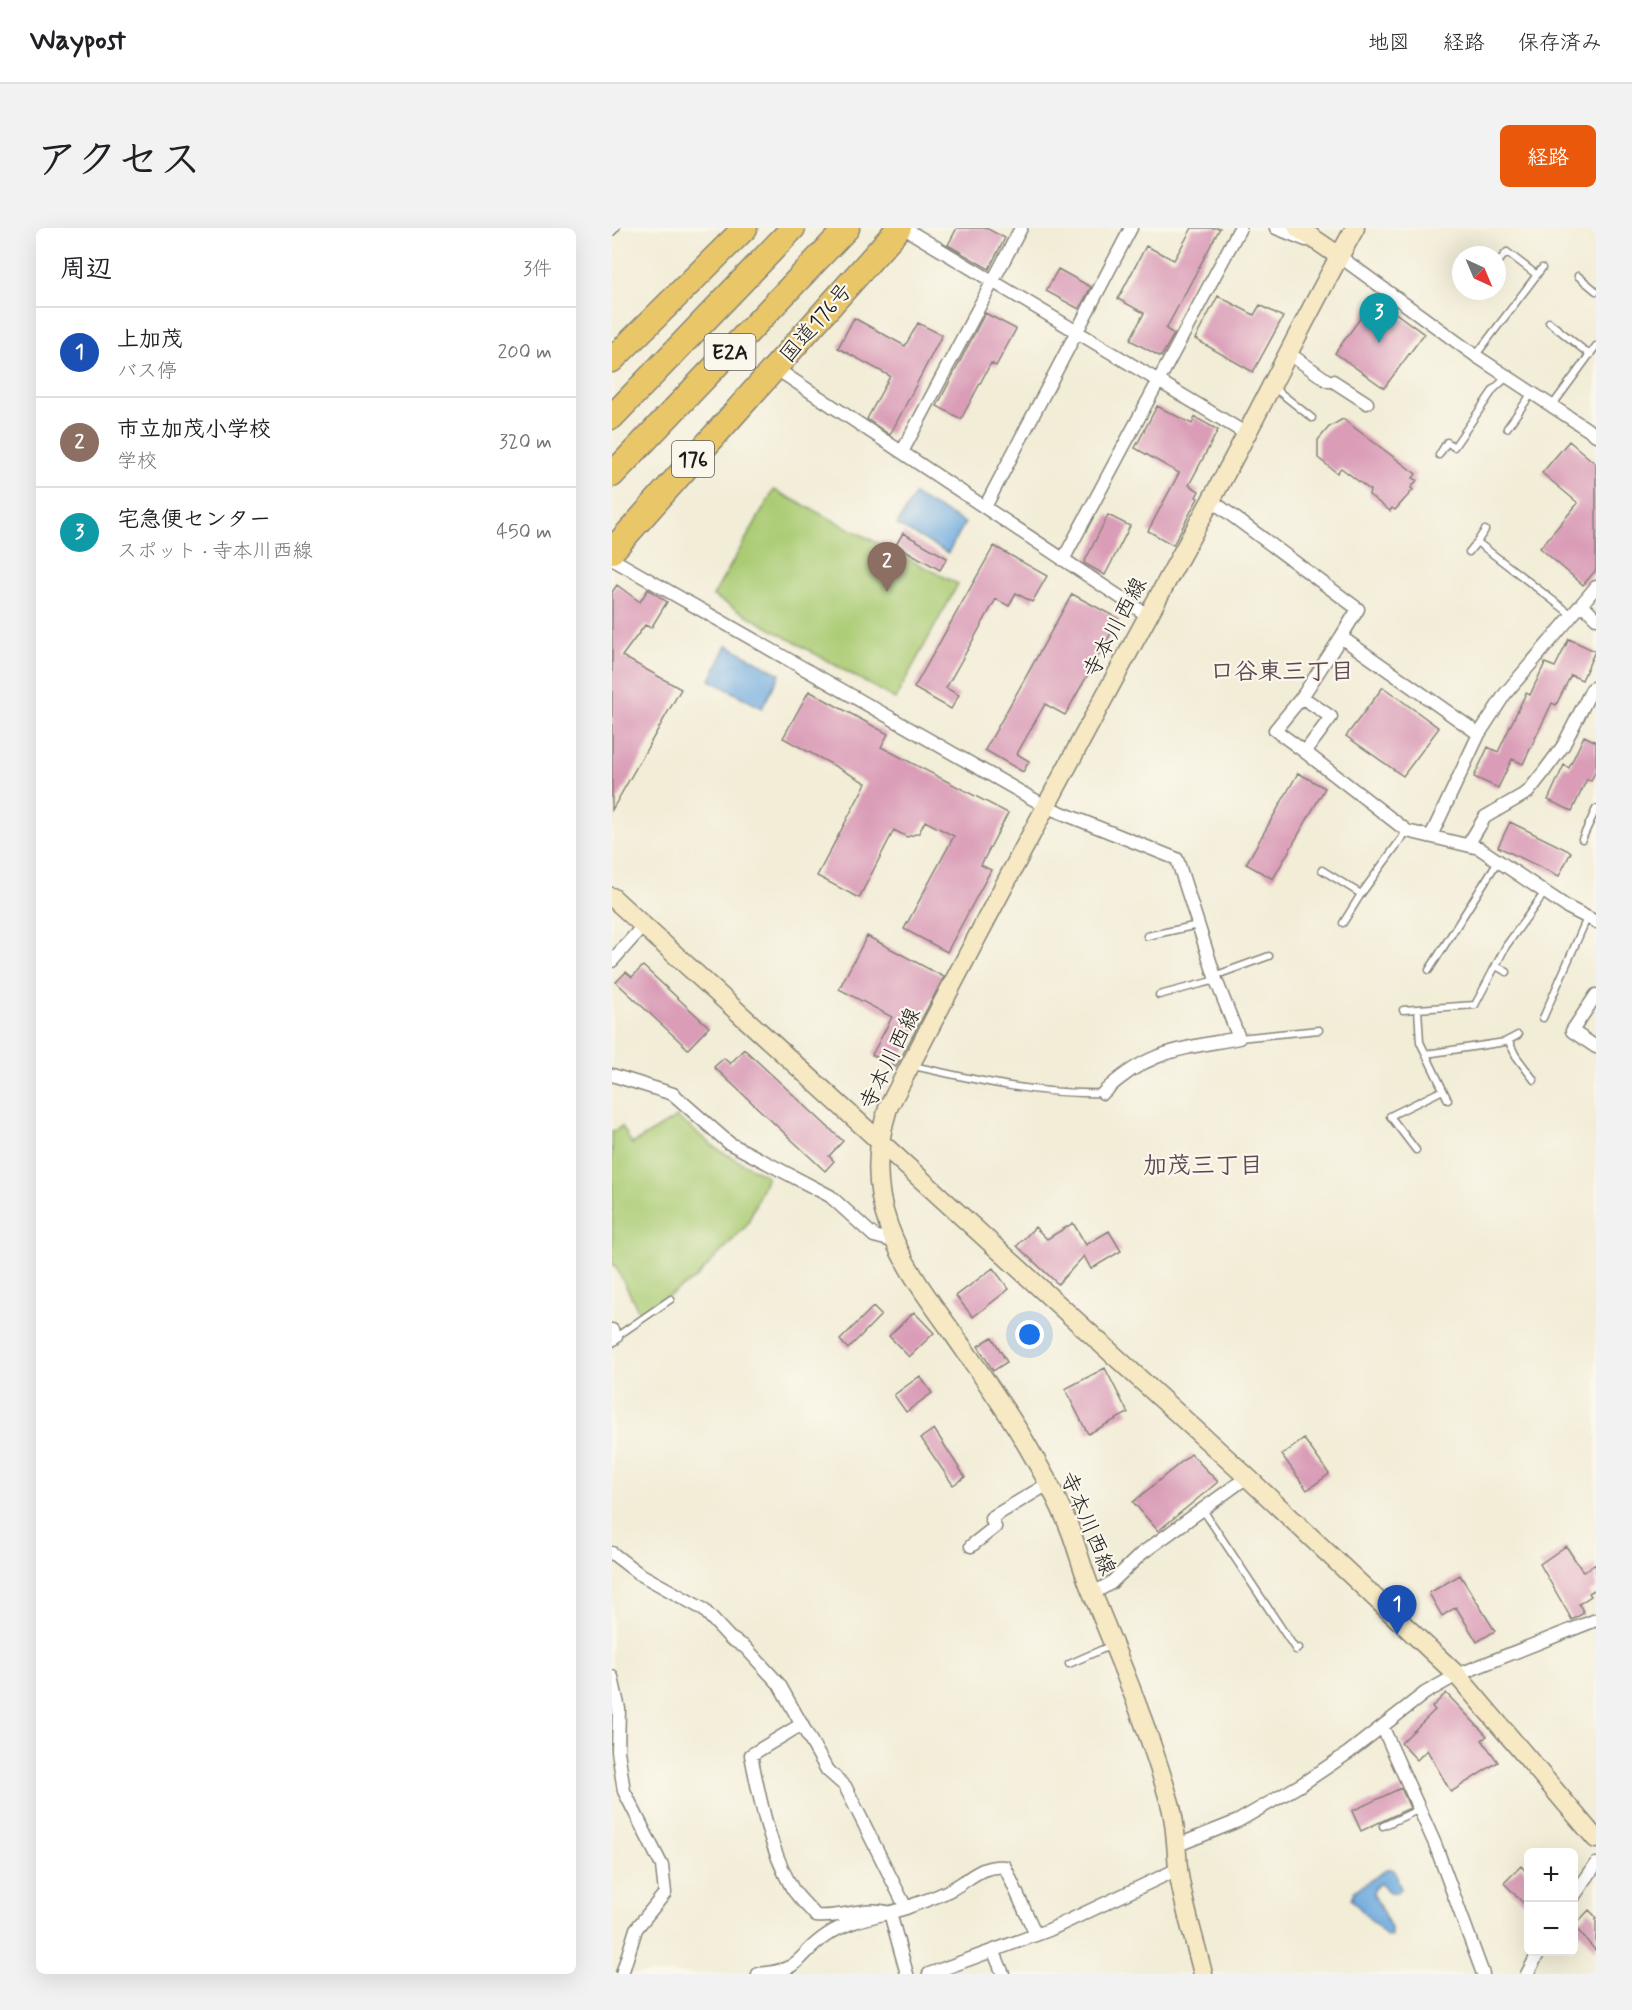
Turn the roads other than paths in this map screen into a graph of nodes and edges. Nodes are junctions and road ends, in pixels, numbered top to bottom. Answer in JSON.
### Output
{"nodes":[{"id":1,"x":616,"y":228,"type":"edge"},
{"id":2,"x":745,"y":228,"type":"edge"},
{"id":3,"x":793,"y":228,"type":"edge"},
{"id":4,"x":848,"y":228,"type":"edge"},
{"id":5,"x":899,"y":228,"type":"edge"},
{"id":6,"x":904,"y":228,"type":"edge"},
{"id":7,"x":1021,"y":228,"type":"edge"},
{"id":8,"x":1131,"y":228,"type":"edge"},
{"id":9,"x":1240,"y":228,"type":"edge"},
{"id":10,"x":1276,"y":228,"type":"edge"},
{"id":11,"x":1298,"y":228,"type":"edge"},
{"id":12,"x":1311,"y":228,"type":"edge"},
{"id":13,"x":1355,"y":228,"type":"edge"},
{"id":14,"x":612,"y":232,"type":"edge"},
{"id":15,"x":1511,"y":243,"type":"dead end"},
{"id":16,"x":1321,"y":245,"type":"junction"},
{"id":17,"x":1507,"y":252,"type":"joint"},
{"id":18,"x":1339,"y":256,"type":"junction"},
{"id":19,"x":1542,"y":268,"type":"dead end"},
{"id":20,"x":1537,"y":275,"type":"junction"},
{"id":21,"x":1578,"y":276,"type":"dead end"},
{"id":22,"x":994,"y":280,"type":"junction"},
{"id":23,"x":1596,"y":291,"type":"edge"},
{"id":24,"x":1495,"y":314,"type":"dead end"},
{"id":25,"x":1503,"y":320,"type":"junction"},
{"id":26,"x":1549,"y":322,"type":"dead end"},
{"id":27,"x":1077,"y":332,"type":"junction"},
{"id":28,"x":1596,"y":346,"type":"edge"},
{"id":29,"x":1287,"y":352,"type":"junction"},
{"id":30,"x":1590,"y":355,"type":"junction"},
{"id":31,"x":1476,"y":356,"type":"junction"},
{"id":32,"x":612,"y":360,"type":"edge"},
{"id":33,"x":775,"y":368,"type":"junction"},
{"id":34,"x":1507,"y":376,"type":"junction"},
{"id":35,"x":1160,"y":380,"type":"junction"},
{"id":36,"x":1270,"y":385,"type":"junction"},
{"id":37,"x":1532,"y":393,"type":"junction"},
{"id":38,"x":1367,"y":403,"type":"dead end"},
{"id":39,"x":1552,"y":406,"type":"junction"},
{"id":40,"x":612,"y":417,"type":"edge"},
{"id":41,"x":1312,"y":418,"type":"dead end"},
{"id":42,"x":1507,"y":428,"type":"dead end"},
{"id":43,"x":1245,"y":433,"type":"junction"},
{"id":44,"x":1596,"y":435,"type":"edge"},
{"id":45,"x":902,"y":452,"type":"junction"},
{"id":46,"x":1439,"y":454,"type":"dead end"},
{"id":47,"x":612,"y":476,"type":"edge"},
{"id":48,"x":1211,"y":500,"type":"junction"},
{"id":49,"x":985,"y":507,"type":"junction"},
{"id":50,"x":1485,"y":530,"type":"dead end"},
{"id":51,"x":1477,"y":542,"type":"junction"},
{"id":52,"x":612,"y":550,"type":"edge"},
{"id":53,"x":1469,"y":552,"type":"dead end"},
{"id":54,"x":612,"y":560,"type":"edge"},
{"id":55,"x":1063,"y":560,"type":"junction"},
{"id":56,"x":1596,"y":587,"type":"edge"},
{"id":57,"x":1582,"y":604,"type":"junction"},
{"id":58,"x":1147,"y":615,"type":"junction"},
{"id":59,"x":1572,"y":616,"type":"junction"},
{"id":60,"x":1596,"y":618,"type":"edge"},
{"id":61,"x":1341,"y":637,"type":"junction"},
{"id":62,"x":1596,"y":687,"type":"edge"},
{"id":63,"x":1302,"y":697,"type":"junction"},
{"id":64,"x":1479,"y":734,"type":"junction"},
{"id":65,"x":1305,"y":752,"type":"junction"},
{"id":66,"x":1047,"y":807,"type":"junction"},
{"id":67,"x":1596,"y":809,"type":"edge"},
{"id":68,"x":1407,"y":831,"type":"junction"},
{"id":69,"x":1431,"y":836,"type":"junction"},
{"id":70,"x":1582,"y":839,"type":"dead end"},
{"id":71,"x":1468,"y":845,"type":"junction"},
{"id":72,"x":1498,"y":861,"type":"junction"},
{"id":73,"x":1322,"y":870,"type":"dead end"},
{"id":74,"x":1545,"y":892,"type":"junction"},
{"id":75,"x":1361,"y":894,"type":"junction"},
{"id":76,"x":612,"y":897,"type":"edge"},
{"id":77,"x":1591,"y":920,"type":"edge"},
{"id":78,"x":1343,"y":923,"type":"dead end"},
{"id":79,"x":1198,"y":925,"type":"junction"},
{"id":80,"x":643,"y":926,"type":"junction"},
{"id":81,"x":1148,"y":936,"type":"dead end"},
{"id":82,"x":1269,"y":956,"type":"dead end"},
{"id":83,"x":612,"y":961,"type":"edge"},
{"id":84,"x":1496,"y":966,"type":"junction"},
{"id":85,"x":1429,"y":970,"type":"dead end"},
{"id":86,"x":1507,"y":972,"type":"dead end"},
{"id":87,"x":1215,"y":978,"type":"junction"},
{"id":88,"x":1159,"y":995,"type":"dead end"},
{"id":89,"x":1596,"y":995,"type":"edge"},
{"id":90,"x":1418,"y":1009,"type":"junction"},
{"id":91,"x":1403,"y":1010,"type":"dead end"},
{"id":92,"x":1543,"y":1018,"type":"dead end"},
{"id":93,"x":1319,"y":1030,"type":"dead end"},
{"id":94,"x":1518,"y":1035,"type":"dead end"},
{"id":95,"x":1239,"y":1038,"type":"junction"},
{"id":96,"x":1508,"y":1040,"type":"junction"},
{"id":97,"x":1596,"y":1047,"type":"edge"},
{"id":98,"x":1426,"y":1054,"type":"junction"},
{"id":99,"x":910,"y":1065,"type":"junction"},
{"id":100,"x":612,"y":1075,"type":"edge"},
{"id":101,"x":1534,"y":1080,"type":"dead end"},
{"id":102,"x":1443,"y":1090,"type":"junction"},
{"id":103,"x":1103,"y":1093,"type":"joint"},
{"id":104,"x":1448,"y":1100,"type":"dead end"},
{"id":105,"x":880,"y":1144,"type":"junction"},
{"id":106,"x":1416,"y":1150,"type":"dead end"},
{"id":107,"x":893,"y":1241,"type":"junction"},
{"id":108,"x":671,"y":1299,"type":"dead end"},
{"id":109,"x":613,"y":1336,"type":"edge"},
{"id":110,"x":1245,"y":1475,"type":"junction"},
{"id":111,"x":1048,"y":1484,"type":"junction"},
{"id":112,"x":1203,"y":1510,"type":"junction"},
{"id":113,"x":971,"y":1546,"type":"dead end"},
{"id":114,"x":612,"y":1553,"type":"edge"},
{"id":115,"x":1092,"y":1594,"type":"junction"},
{"id":116,"x":1267,"y":1606,"type":"junction"},
{"id":117,"x":1260,"y":1611,"type":"dead end"},
{"id":118,"x":1596,"y":1620,"type":"edge"},
{"id":119,"x":1114,"y":1644,"type":"junction"},
{"id":120,"x":1296,"y":1650,"type":"dead end"},
{"id":121,"x":1069,"y":1664,"type":"dead end"},
{"id":122,"x":1457,"y":1675,"type":"junction"},
{"id":123,"x":612,"y":1677,"type":"edge"},
{"id":124,"x":802,"y":1724,"type":"junction"},
{"id":125,"x":1383,"y":1728,"type":"junction"},
{"id":126,"x":1420,"y":1809,"type":"junction"},
{"id":127,"x":1383,"y":1826,"type":"dead end"},
{"id":128,"x":1596,"y":1839,"type":"edge"},
{"id":129,"x":1178,"y":1845,"type":"junction"},
{"id":130,"x":1596,"y":1864,"type":"edge"},
{"id":131,"x":1178,"y":1869,"type":"junction"},
{"id":132,"x":1578,"y":1890,"type":"edge"},
{"id":133,"x":906,"y":1908,"type":"junction"},
{"id":134,"x":890,"y":1913,"type":"junction"},
{"id":135,"x":1036,"y":1935,"type":"junction"},
{"id":136,"x":994,"y":1952,"type":"junction"},
{"id":137,"x":1537,"y":1956,"type":"edge"},
{"id":138,"x":622,"y":1974,"type":"edge"},
{"id":139,"x":758,"y":1974,"type":"edge"},
{"id":140,"x":907,"y":1974,"type":"edge"},
{"id":141,"x":929,"y":1974,"type":"edge"},
{"id":142,"x":1003,"y":1974,"type":"edge"},
{"id":143,"x":1203,"y":1974,"type":"edge"},
{"id":144,"x":1483,"y":1974,"type":"edge"},
{"id":145,"x":1527,"y":1974,"type":"edge"}],
"edges":[{"from":1,"to":14,"type":"lane"},
{"from":2,"to":32,"type":"highway"},
{"from":3,"to":40,"type":"highway","number":"E2A"},
{"from":4,"to":47,"type":"highway","number":"E2A"},
{"from":5,"to":33,"type":"highway","name":"国道176号","number":"176"},
{"from":6,"to":22,"type":"street"},
{"from":7,"to":22,"type":"street"},
{"from":8,"to":27,"type":"street"},
{"from":9,"to":35,"type":"street"},
{"from":10,"to":16,"type":"street"},
{"from":11,"to":16,"type":"main road"},
{"from":12,"to":16,"type":"street"},
{"from":13,"to":18,"type":"main road","name":"寺本川西線"},
{"from":15,"to":17,"type":"lane"},
{"from":16,"to":18,"type":"main road"},
{"from":17,"to":20,"type":"lane"},
{"from":18,"to":29,"type":"main road","name":"寺本川西線"},
{"from":18,"to":31,"type":"street"},
{"from":19,"to":20,"type":"lane"},
{"from":20,"to":25,"type":"lane"},
{"from":21,"to":23,"type":"lane"},
{"from":22,"to":27,"type":"street"},
{"from":22,"to":45,"type":"street"},
{"from":24,"to":25,"type":"lane"},
{"from":25,"to":31,"type":"lane"},
{"from":26,"to":30,"type":"lane"},
{"from":27,"to":35,"type":"street"},
{"from":27,"to":49,"type":"street"},
{"from":28,"to":30,"type":"lane"},
{"from":29,"to":36,"type":"main road","name":"寺本川西線"},
{"from":29,"to":38,"type":"street"},
{"from":30,"to":39,"type":"lane"},
{"from":31,"to":34,"type":"street"},
{"from":33,"to":45,"type":"street"},
{"from":33,"to":52,"type":"highway","name":"国道176号","number":"176"},
{"from":34,"to":37,"type":"street"},
{"from":34,"to":46,"type":"lane"},
{"from":35,"to":43,"type":"street"},
{"from":35,"to":55,"type":"street"},
{"from":36,"to":41,"type":"lane"},
{"from":36,"to":43,"type":"main road","name":"寺本川西線"},
{"from":37,"to":39,"type":"street"},
{"from":37,"to":42,"type":"lane"},
{"from":39,"to":44,"type":"street"},
{"from":43,"to":48,"type":"main road","name":"寺本川西線"},
{"from":45,"to":49,"type":"street"},
{"from":48,"to":58,"type":"main road","name":"寺本川西線"},
{"from":48,"to":61,"type":"street"},
{"from":49,"to":55,"type":"street"},
{"from":50,"to":51,"type":"lane"},
{"from":51,"to":53,"type":"lane"},
{"from":51,"to":59,"type":"lane"},
{"from":54,"to":66,"type":"street"},
{"from":55,"to":58,"type":"street"},
{"from":56,"to":57,"type":"street"},
{"from":57,"to":59,"type":"street"},
{"from":57,"to":60,"type":"street"},
{"from":58,"to":66,"type":"main road","name":"寺本川西線"},
{"from":59,"to":64,"type":"street"},
{"from":61,"to":63,"type":"street"},
{"from":61,"to":64,"type":"street"},
{"from":62,"to":71,"type":"street"},
{"from":63,"to":65,"type":"street"},
{"from":63,"to":65,"type":"street"},
{"from":64,"to":69,"type":"street"},
{"from":65,"to":68,"type":"street"},
{"from":66,"to":79,"type":"street"},
{"from":66,"to":99,"type":"main road","name":"寺本川西線"},
{"from":67,"to":70,"type":"lane"},
{"from":68,"to":69,"type":"street"},
{"from":68,"to":75,"type":"lane"},
{"from":69,"to":71,"type":"street"},
{"from":71,"to":72,"type":"street"},
{"from":72,"to":74,"type":"street"},
{"from":72,"to":85,"type":"lane"},
{"from":73,"to":75,"type":"lane"},
{"from":74,"to":77,"type":"street"},
{"from":74,"to":84,"type":"lane"},
{"from":75,"to":78,"type":"lane"},
{"from":76,"to":80,"type":"main road"},
{"from":77,"to":92,"type":"lane"},
{"from":79,"to":81,"type":"lane"},
{"from":79,"to":87,"type":"street"},
{"from":80,"to":83,"type":"street"},
{"from":80,"to":105,"type":"main road"},
{"from":82,"to":87,"type":"lane"},
{"from":84,"to":86,"type":"lane"},
{"from":84,"to":90,"type":"lane"},
{"from":87,"to":88,"type":"lane"},
{"from":87,"to":95,"type":"street"},
{"from":89,"to":97,"type":"street"},
{"from":90,"to":91,"type":"lane"},
{"from":90,"to":98,"type":"lane"},
{"from":93,"to":95,"type":"lane"},
{"from":94,"to":96,"type":"lane"},
{"from":95,"to":103,"type":"street"},
{"from":96,"to":98,"type":"lane"},
{"from":96,"to":101,"type":"lane"},
{"from":98,"to":102,"type":"lane"},
{"from":99,"to":103,"type":"lane"},
{"from":99,"to":105,"type":"main road","name":"寺本川西線"},
{"from":100,"to":107,"type":"street"},
{"from":102,"to":104,"type":"lane"},
{"from":102,"to":106,"type":"lane"},
{"from":105,"to":107,"type":"main road","name":"寺本川西線"},
{"from":105,"to":110,"type":"main road"},
{"from":107,"to":111,"type":"main road","name":"寺本川西線"},
{"from":108,"to":109,"type":"lane"},
{"from":110,"to":112,"type":"street"},
{"from":110,"to":122,"type":"main road"},
{"from":111,"to":113,"type":"street"},
{"from":111,"to":115,"type":"main road","name":"寺本川西線"},
{"from":112,"to":115,"type":"street"},
{"from":112,"to":116,"type":"lane"},
{"from":114,"to":124,"type":"street"},
{"from":115,"to":119,"type":"main road","name":"寺本川西線"},
{"from":116,"to":117,"type":"lane"},
{"from":116,"to":120,"type":"lane"},
{"from":118,"to":122,"type":"street"},
{"from":119,"to":121,"type":"lane"},
{"from":119,"to":129,"type":"main road","name":"寺本川西線"},
{"from":122,"to":125,"type":"street"},
{"from":122,"to":128,"type":"main road"},
{"from":123,"to":138,"type":"street"},
{"from":124,"to":133,"type":"street"},
{"from":124,"to":134,"type":"street"},
{"from":125,"to":126,"type":"street"},
{"from":125,"to":129,"type":"street"},
{"from":126,"to":127,"type":"lane"},
{"from":126,"to":144,"type":"street"},
{"from":129,"to":131,"type":"main road","name":"寺本川西線"},
{"from":130,"to":132,"type":"street"},
{"from":131,"to":135,"type":"street"},
{"from":131,"to":143,"type":"main road","name":"寺本川西線"},
{"from":133,"to":134,"type":"street"},
{"from":133,"to":135,"type":"street"},
{"from":134,"to":139,"type":"street"},
{"from":134,"to":140,"type":"street"},
{"from":135,"to":136,"type":"street"},
{"from":136,"to":141,"type":"street"},
{"from":136,"to":142,"type":"street"},
{"from":137,"to":145,"type":"street"}]}
